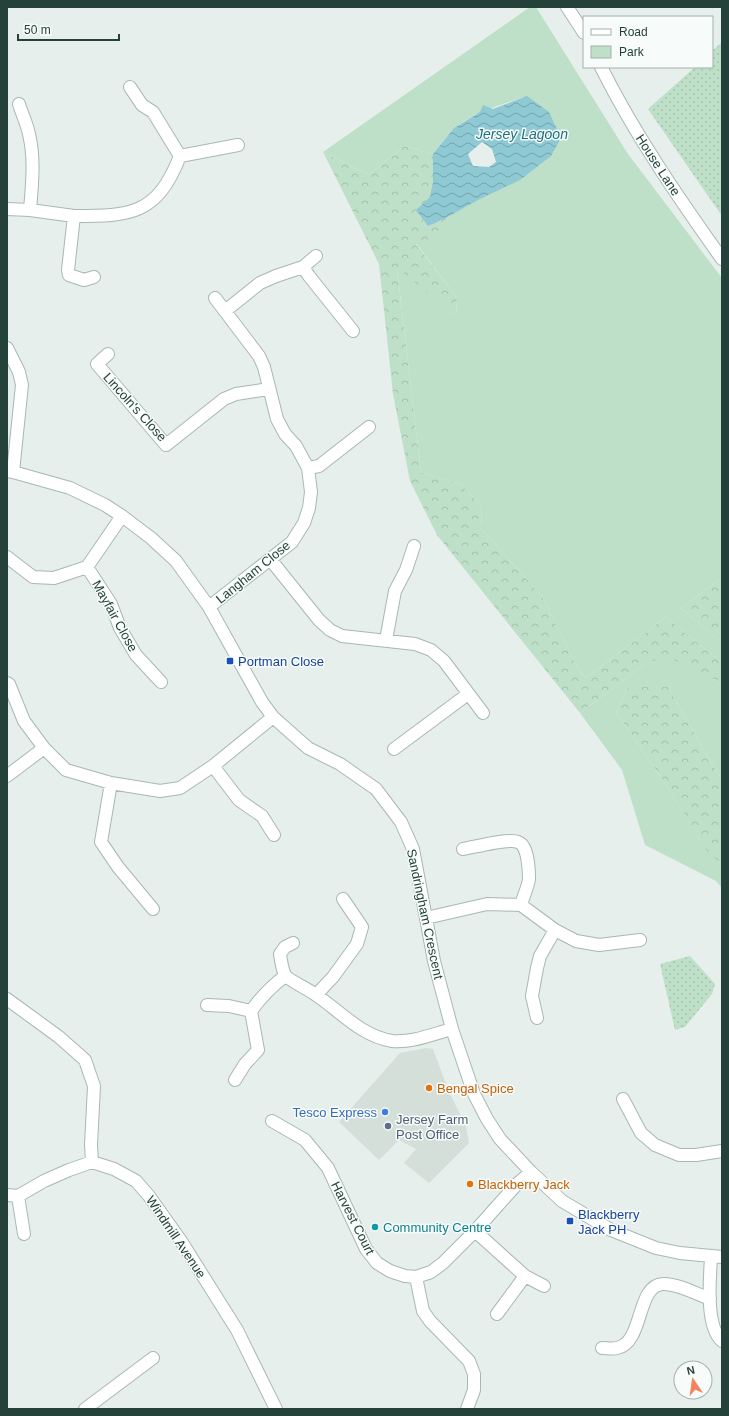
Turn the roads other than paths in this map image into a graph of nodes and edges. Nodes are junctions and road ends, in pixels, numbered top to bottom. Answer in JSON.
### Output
{"nodes":[{"id":1,"x":567,"y":7,"type":"edge"},
{"id":2,"x":583,"y":31,"type":"edge"},
{"id":3,"x":602,"y":68,"type":"edge"},
{"id":4,"x":130,"y":87,"type":"dead end"},
{"id":5,"x":19,"y":104,"type":"dead end"},
{"id":6,"x":238,"y":145,"type":"dead end"},
{"id":7,"x":180,"y":156,"type":"junction"},
{"id":8,"x":7,"y":209,"type":"edge"},
{"id":9,"x":30,"y":210,"type":"junction"},
{"id":10,"x":74,"y":216,"type":"junction"},
{"id":11,"x":316,"y":256,"type":"dead end"},
{"id":12,"x":722,"y":259,"type":"edge"},
{"id":13,"x":303,"y":267,"type":"junction"},
{"id":14,"x":94,"y":277,"type":"dead end"},
{"id":15,"x":215,"y":298,"type":"dead end"},
{"id":16,"x":225,"y":311,"type":"junction"},
{"id":17,"x":353,"y":331,"type":"dead end"},
{"id":18,"x":7,"y":348,"type":"edge"},
{"id":19,"x":108,"y":354,"type":"dead end"},
{"id":20,"x":269,"y":389,"type":"junction"},
{"id":21,"x":368,"y":427,"type":"dead end"},
{"id":22,"x":308,"y":468,"type":"junction"},
{"id":23,"x":10,"y":472,"type":"edge"},
{"id":24,"x":122,"y":516,"type":"junction"},
{"id":25,"x":414,"y":546,"type":"dead end"},
{"id":26,"x":7,"y":557,"type":"edge"},
{"id":27,"x":270,"y":559,"type":"junction"},
{"id":28,"x":87,"y":567,"type":"junction"},
{"id":29,"x":209,"y":607,"type":"junction"},
{"id":30,"x":386,"y":640,"type":"junction"},
{"id":31,"x":161,"y":682,"type":"dead end"},
{"id":32,"x":7,"y":683,"type":"edge"},
{"id":33,"x":468,"y":694,"type":"junction"},
{"id":34,"x":483,"y":713,"type":"dead end"},
{"id":35,"x":273,"y":717,"type":"junction"},
{"id":36,"x":44,"y":748,"type":"junction"},
{"id":37,"x":394,"y":749,"type":"dead end"},
{"id":38,"x":213,"y":766,"type":"junction"},
{"id":39,"x":7,"y":776,"type":"edge"},
{"id":40,"x":111,"y":783,"type":"junction"},
{"id":41,"x":274,"y":835,"type":"dead end"},
{"id":42,"x":463,"y":849,"type":"dead end"},
{"id":43,"x":343,"y":899,"type":"dead end"},
{"id":44,"x":521,"y":906,"type":"junction"},
{"id":45,"x":153,"y":909,"type":"dead end"},
{"id":46,"x":426,"y":918,"type":"junction"},
{"id":47,"x":555,"y":930,"type":"junction"},
{"id":48,"x":640,"y":940,"type":"dead end"},
{"id":49,"x":292,"y":944,"type":"dead end"},
{"id":50,"x":286,"y":976,"type":"junction"},
{"id":51,"x":316,"y":994,"type":"junction"},
{"id":52,"x":7,"y":999,"type":"edge"},
{"id":53,"x":207,"y":1005,"type":"dead end"},
{"id":54,"x":251,"y":1011,"type":"junction"},
{"id":55,"x":538,"y":1018,"type":"dead end"},
{"id":56,"x":452,"y":1029,"type":"junction"},
{"id":57,"x":236,"y":1080,"type":"dead end"},
{"id":58,"x":623,"y":1099,"type":"dead end"},
{"id":59,"x":272,"y":1121,"type":"dead end"},
{"id":60,"x":722,"y":1151,"type":"edge"},
{"id":61,"x":92,"y":1162,"type":"junction"},
{"id":62,"x":530,"y":1172,"type":"junction"},
{"id":63,"x":12,"y":1196,"type":"edge"},
{"id":64,"x":475,"y":1231,"type":"junction"},
{"id":65,"x":24,"y":1234,"type":"dead end"},
{"id":66,"x":717,"y":1257,"type":"edge"},
{"id":67,"x":525,"y":1276,"type":"junction"},
{"id":68,"x":416,"y":1278,"type":"junction"},
{"id":69,"x":544,"y":1286,"type":"dead end"},
{"id":70,"x":710,"y":1298,"type":"junction"},
{"id":71,"x":497,"y":1314,"type":"dead end"},
{"id":72,"x":722,"y":1341,"type":"edge"},
{"id":73,"x":602,"y":1348,"type":"dead end"},
{"id":74,"x":153,"y":1358,"type":"dead end"},
{"id":75,"x":85,"y":1409,"type":"edge"},
{"id":76,"x":276,"y":1409,"type":"edge"},
{"id":77,"x":467,"y":1409,"type":"edge"}],
"edges":[{"from":1,"to":2,"type":"street"},
{"from":3,"to":12,"type":"street","name":"House Lane"},
{"from":4,"to":7,"type":"street"},
{"from":5,"to":9,"type":"street"},
{"from":6,"to":7,"type":"street"},
{"from":7,"to":10,"type":"street"},
{"from":8,"to":9,"type":"street"},
{"from":9,"to":10,"type":"street"},
{"from":10,"to":14,"type":"street"},
{"from":11,"to":13,"type":"street"},
{"from":13,"to":16,"type":"street"},
{"from":13,"to":17,"type":"street"},
{"from":15,"to":16,"type":"street","name":"Langham Close"},
{"from":16,"to":20,"type":"street","name":"Langham Close"},
{"from":18,"to":23,"type":"street"},
{"from":19,"to":20,"type":"street","name":"Lincoln's Close"},
{"from":20,"to":22,"type":"street","name":"Langham Close"},
{"from":21,"to":22,"type":"street"},
{"from":22,"to":27,"type":"street","name":"Langham Close"},
{"from":23,"to":24,"type":"street","name":"Sandringham Crescent"},
{"from":24,"to":28,"type":"street","name":"Mayfair Close"},
{"from":24,"to":29,"type":"street","name":"Sandringham Crescent"},
{"from":25,"to":30,"type":"street"},
{"from":26,"to":28,"type":"street","name":"Mayfair Close"},
{"from":27,"to":29,"type":"street","name":"Langham Close"},
{"from":27,"to":30,"type":"street"},
{"from":28,"to":31,"type":"street","name":"Mayfair Close"},
{"from":29,"to":35,"type":"street","name":"Sandringham Crescent"},
{"from":30,"to":33,"type":"street"},
{"from":32,"to":36,"type":"street"},
{"from":33,"to":34,"type":"street"},
{"from":33,"to":37,"type":"street"},
{"from":35,"to":38,"type":"street"},
{"from":35,"to":46,"type":"street","name":"Sandringham Crescent"},
{"from":36,"to":39,"type":"street"},
{"from":36,"to":40,"type":"street"},
{"from":38,"to":40,"type":"street"},
{"from":38,"to":41,"type":"street"},
{"from":40,"to":45,"type":"street"},
{"from":42,"to":44,"type":"street"},
{"from":43,"to":51,"type":"street"},
{"from":44,"to":46,"type":"street"},
{"from":44,"to":47,"type":"street"},
{"from":46,"to":56,"type":"street","name":"Sandringham Crescent"},
{"from":47,"to":48,"type":"street"},
{"from":47,"to":55,"type":"street"},
{"from":49,"to":50,"type":"street"},
{"from":50,"to":51,"type":"street"},
{"from":50,"to":54,"type":"street"},
{"from":51,"to":56,"type":"street"},
{"from":52,"to":61,"type":"street"},
{"from":53,"to":54,"type":"street"},
{"from":54,"to":57,"type":"street"},
{"from":56,"to":62,"type":"street","name":"Sandringham Crescent"},
{"from":58,"to":60,"type":"street"},
{"from":59,"to":68,"type":"street","name":"Harvest Court"},
{"from":61,"to":63,"type":"street"},
{"from":61,"to":76,"type":"street","name":"Windmill Avenue"},
{"from":62,"to":64,"type":"street"},
{"from":62,"to":66,"type":"street","name":"Sandringham Crescent"},
{"from":63,"to":65,"type":"street"},
{"from":64,"to":67,"type":"street"},
{"from":64,"to":68,"type":"street"},
{"from":66,"to":70,"type":"street"},
{"from":67,"to":69,"type":"street"},
{"from":67,"to":71,"type":"street"},
{"from":68,"to":77,"type":"street"},
{"from":70,"to":72,"type":"street"},
{"from":70,"to":73,"type":"street"},
{"from":74,"to":75,"type":"street"}]}
